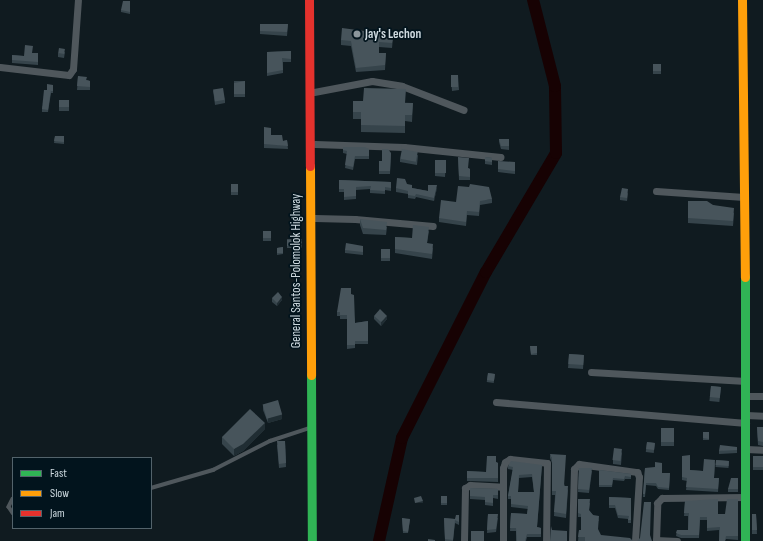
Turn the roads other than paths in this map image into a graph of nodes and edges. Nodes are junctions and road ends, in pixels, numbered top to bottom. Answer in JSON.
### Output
{"nodes":[{"id":1,"x":78,"y":0,"type":"edge"},
{"id":2,"x":309,"y":0,"type":"edge"},
{"id":3,"x":314,"y":0,"type":"edge"},
{"id":4,"x":742,"y":0,"type":"edge"},
{"id":5,"x":0,"y":67,"type":"edge"},
{"id":6,"x":314,"y":92,"type":"junction"},
{"id":7,"x":464,"y":110,"type":"dead end"},
{"id":8,"x":315,"y":144,"type":"junction"},
{"id":9,"x":500,"y":157,"type":"dead end"},
{"id":10,"x":656,"y":191,"type":"dead end"},
{"id":11,"x":744,"y":196,"type":"junction"},
{"id":12,"x":315,"y":218,"type":"junction"},
{"id":13,"x":433,"y":226,"type":"dead end"},
{"id":14,"x":591,"y":372,"type":"dead end"},
{"id":15,"x":746,"y":381,"type":"junction"},
{"id":16,"x":746,"y":396,"type":"junction"},
{"id":17,"x":763,"y":396,"type":"edge"},
{"id":18,"x":496,"y":402,"type":"dead end"},
{"id":19,"x":763,"y":416,"type":"edge"},
{"id":20,"x":746,"y":419,"type":"junction"},
{"id":21,"x":310,"y":429,"type":"junction"},
{"id":22,"x":746,"y":449,"type":"junction"},
{"id":23,"x":763,"y":450,"type":"edge"},
{"id":24,"x":503,"y":487,"type":"junction"},
{"id":25,"x":152,"y":488,"type":"edge"},
{"id":26,"x":746,"y":497,"type":"junction"},
{"id":27,"x":12,"y":501,"type":"edge"},
{"id":28,"x":12,"y":512,"type":"edge"},
{"id":29,"x":656,"y":540,"type":"edge"},
{"id":30,"x":312,"y":541,"type":"edge"},
{"id":31,"x":318,"y":541,"type":"edge"},
{"id":32,"x":464,"y":541,"type":"edge"},
{"id":33,"x":503,"y":541,"type":"edge"},
{"id":34,"x":546,"y":541,"type":"edge"},
{"id":35,"x":572,"y":541,"type":"edge"},
{"id":36,"x":635,"y":541,"type":"edge"},
{"id":37,"x":677,"y":541,"type":"edge"},
{"id":38,"x":746,"y":541,"type":"edge"}],
"edges":[{"from":1,"to":5,"type":"street"},
{"from":2,"to":21,"type":"main road","name":"General Santos-Polomolok Highway"},
{"from":3,"to":6,"type":"main road"},
{"from":4,"to":11,"type":"main road"},
{"from":6,"to":7,"type":"street"},
{"from":6,"to":8,"type":"main road"},
{"from":8,"to":9,"type":"street"},
{"from":8,"to":12,"type":"main road"},
{"from":10,"to":11,"type":"street"},
{"from":11,"to":15,"type":"main road"},
{"from":12,"to":13,"type":"street"},
{"from":12,"to":31,"type":"main road"},
{"from":14,"to":15,"type":"street"},
{"from":15,"to":16,"type":"main road"},
{"from":16,"to":17,"type":"street"},
{"from":16,"to":20,"type":"main road"},
{"from":18,"to":20,"type":"street"},
{"from":19,"to":20,"type":"street"},
{"from":20,"to":22,"type":"main road"},
{"from":21,"to":25,"type":"lane"},
{"from":21,"to":30,"type":"main road","name":"General Santos-Polomolok Highway"},
{"from":22,"to":23,"type":"street"},
{"from":22,"to":26,"type":"main road"},
{"from":24,"to":32,"type":"street"},
{"from":24,"to":33,"type":"street"},
{"from":24,"to":34,"type":"street"},
{"from":26,"to":29,"type":"street"},
{"from":26,"to":38,"type":"main road"},
{"from":27,"to":28,"type":"lane"},
{"from":29,"to":37,"type":"street"},
{"from":35,"to":36,"type":"street"}]}
